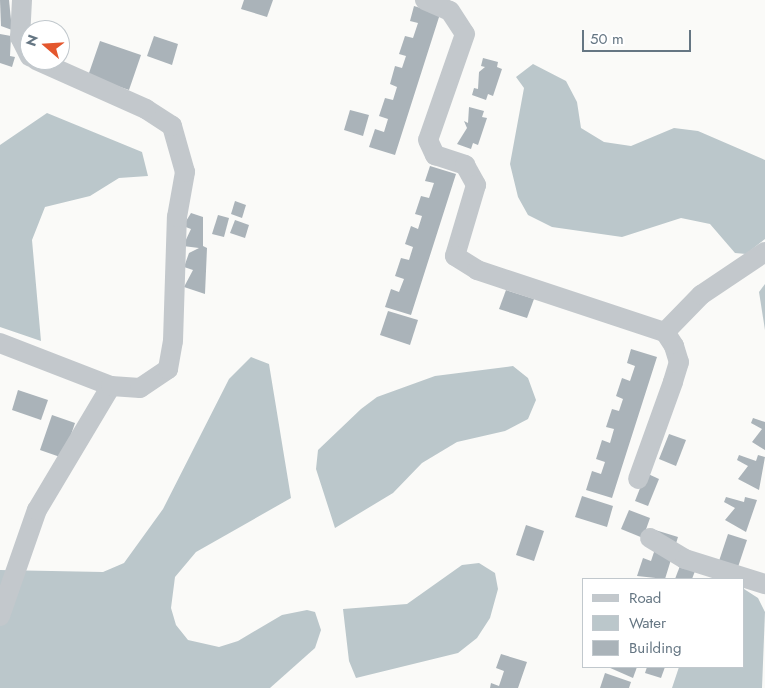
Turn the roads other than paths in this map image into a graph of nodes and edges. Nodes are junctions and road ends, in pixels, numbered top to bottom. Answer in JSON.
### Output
{"nodes":[{"id":1,"x":22,"y":0,"type":"edge"},
{"id":2,"x":425,"y":0,"type":"edge"},
{"id":3,"x":21,"y":20,"type":"edge"},
{"id":4,"x":58,"y":70,"type":"edge"},
{"id":5,"x":765,"y":252,"type":"edge"},
{"id":6,"x":665,"y":332,"type":"junction"},
{"id":7,"x":0,"y":343,"type":"edge"},
{"id":8,"x":111,"y":386,"type":"junction"},
{"id":9,"x":638,"y":479,"type":"dead end"},
{"id":10,"x":650,"y":538,"type":"dead end"},
{"id":11,"x":765,"y":584,"type":"edge"},
{"id":12,"x":0,"y":616,"type":"edge"}],
"edges":[{"from":1,"to":3,"type":"street"},
{"from":2,"to":6,"type":"street"},
{"from":4,"to":8,"type":"street"},
{"from":5,"to":6,"type":"street"},
{"from":6,"to":9,"type":"street"},
{"from":7,"to":8,"type":"street"},
{"from":8,"to":12,"type":"street"},
{"from":10,"to":11,"type":"street"}]}
